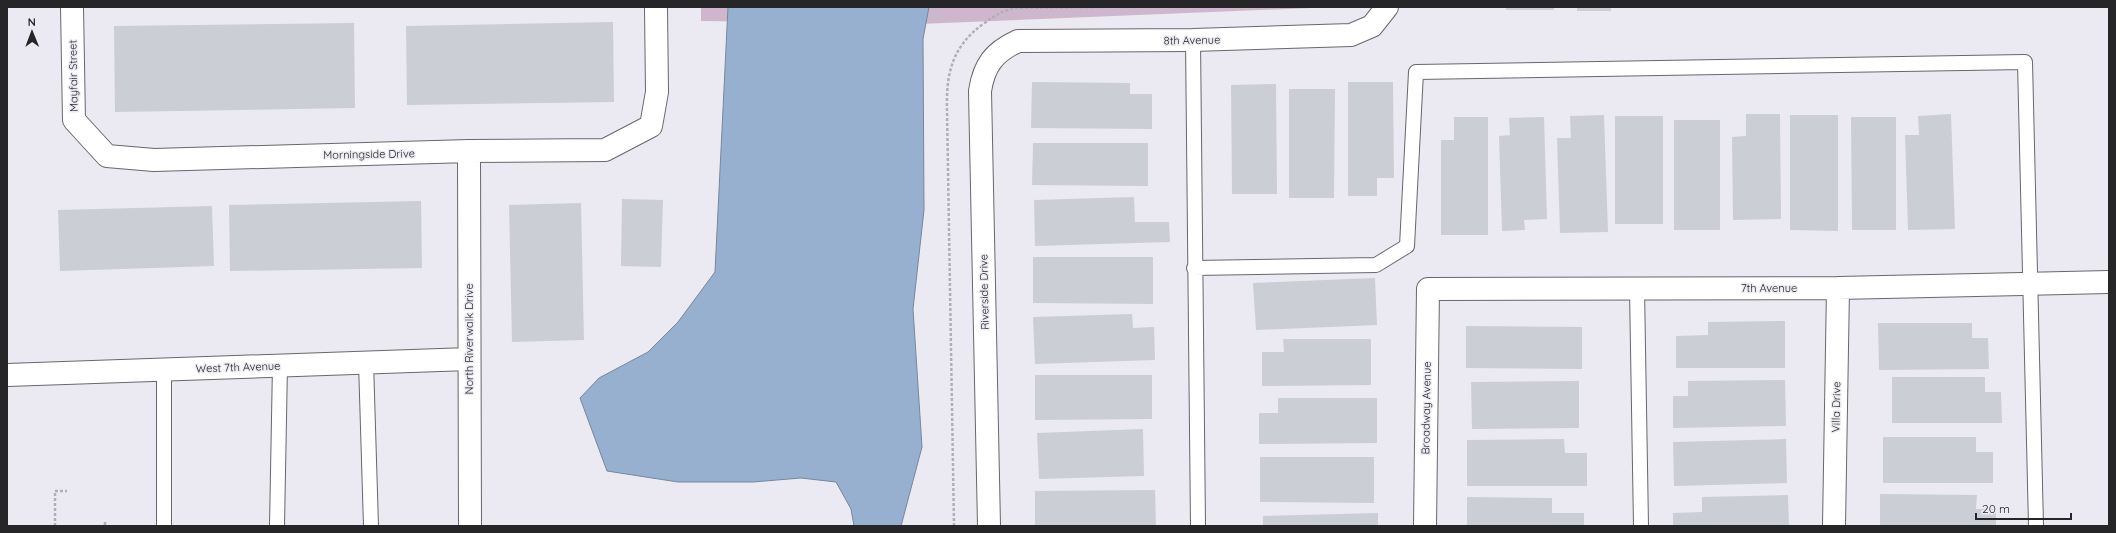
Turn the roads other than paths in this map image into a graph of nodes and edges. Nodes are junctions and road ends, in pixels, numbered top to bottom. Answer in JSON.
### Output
{"nodes":[{"id":1,"x":72,"y":7,"type":"edge"},
{"id":2,"x":656,"y":7,"type":"edge"},
{"id":3,"x":1387,"y":7,"type":"edge"},
{"id":4,"x":1192,"y":40,"type":"junction"},
{"id":5,"x":992,"y":60,"type":"joint"},
{"id":6,"x":469,"y":151,"type":"junction"},
{"id":7,"x":107,"y":156,"type":"joint"},
{"id":8,"x":1194,"y":268,"type":"junction"},
{"id":9,"x":2109,"y":282,"type":"edge"},
{"id":10,"x":2031,"y":283,"type":"junction"},
{"id":11,"x":1838,"y":288,"type":"junction"},
{"id":12,"x":1428,"y":289,"type":"joint"},
{"id":13,"x":1637,"y":289,"type":"junction"},
{"id":14,"x":469,"y":359,"type":"junction"},
{"id":15,"x":366,"y":362,"type":"junction"},
{"id":16,"x":280,"y":365,"type":"junction"},
{"id":17,"x":164,"y":369,"type":"junction"},
{"id":18,"x":7,"y":375,"type":"edge"},
{"id":19,"x":164,"y":526,"type":"edge"},
{"id":20,"x":277,"y":526,"type":"edge"},
{"id":21,"x":371,"y":526,"type":"edge"},
{"id":22,"x":470,"y":526,"type":"edge"},
{"id":23,"x":989,"y":526,"type":"edge"},
{"id":24,"x":1198,"y":526,"type":"edge"},
{"id":25,"x":1425,"y":526,"type":"edge"},
{"id":26,"x":1641,"y":526,"type":"edge"},
{"id":27,"x":1834,"y":526,"type":"edge"},
{"id":28,"x":2036,"y":526,"type":"edge"}],
"edges":[{"from":1,"to":7,"type":"street","name":"Mayfair Street"},
{"from":2,"to":6,"type":"street","name":"Morningside Drive"},
{"from":3,"to":4,"type":"street","name":"8th Avenue"},
{"from":4,"to":5,"type":"street","name":"8th Avenue"},
{"from":4,"to":8,"type":"lane"},
{"from":5,"to":23,"type":"street","name":"Riverside Drive"},
{"from":6,"to":7,"type":"street","name":"Morningside Drive"},
{"from":6,"to":14,"type":"street","name":"North Riverwalk Drive"},
{"from":8,"to":10,"type":"lane"},
{"from":8,"to":24,"type":"lane"},
{"from":9,"to":10,"type":"street","name":"7th Avenue"},
{"from":10,"to":11,"type":"street","name":"7th Avenue"},
{"from":10,"to":28,"type":"lane"},
{"from":11,"to":13,"type":"street","name":"7th Avenue"},
{"from":11,"to":27,"type":"street","name":"Villa Drive"},
{"from":12,"to":13,"type":"street","name":"7th Avenue"},
{"from":12,"to":25,"type":"street","name":"Broadway Avenue"},
{"from":13,"to":26,"type":"lane"},
{"from":14,"to":15,"type":"street","name":"West 7th Avenue"},
{"from":14,"to":22,"type":"street","name":"North Riverwalk Drive"},
{"from":15,"to":16,"type":"street","name":"West 7th Avenue"},
{"from":15,"to":21,"type":"lane"},
{"from":16,"to":17,"type":"street","name":"West 7th Avenue"},
{"from":16,"to":20,"type":"lane"},
{"from":17,"to":18,"type":"street","name":"West 7th Avenue"},
{"from":17,"to":19,"type":"lane"}]}
